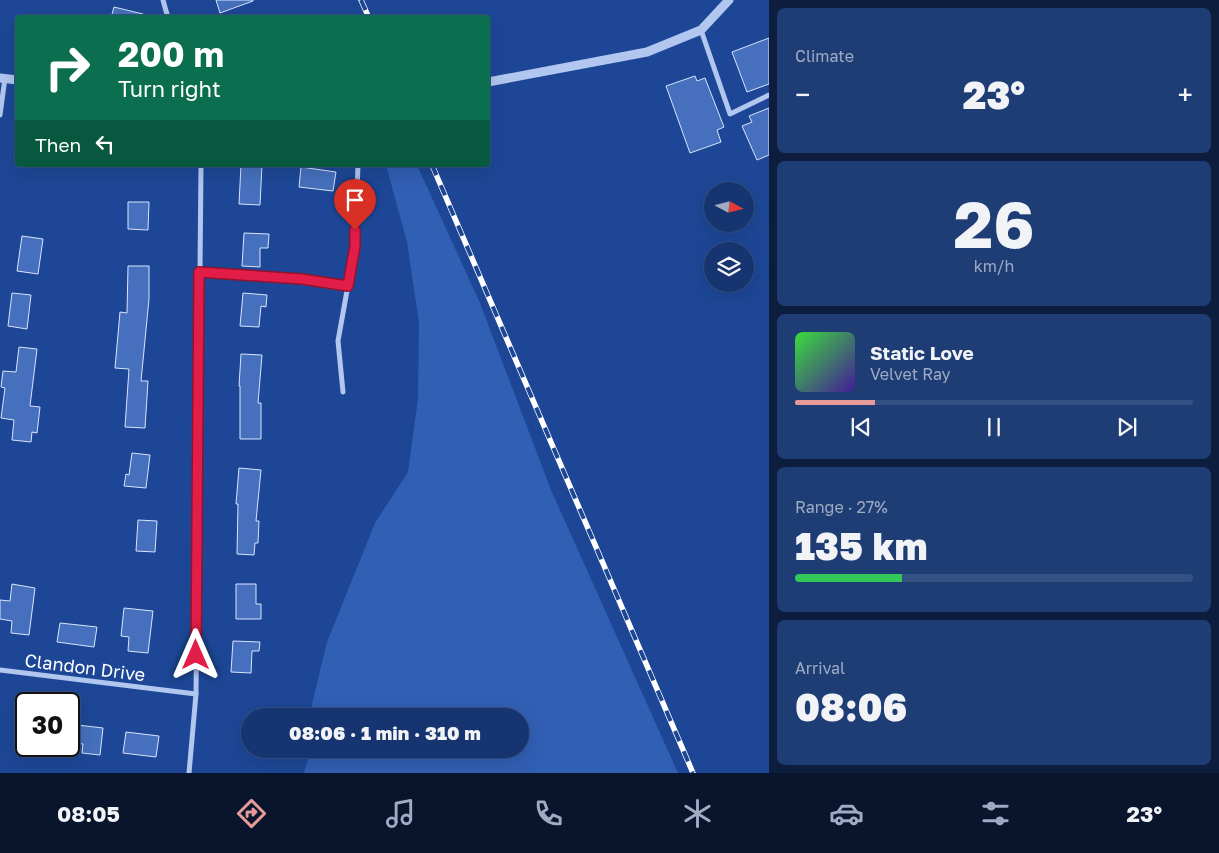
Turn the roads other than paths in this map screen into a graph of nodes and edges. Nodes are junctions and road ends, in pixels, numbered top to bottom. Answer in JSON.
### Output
{"nodes":[{"id":1,"x":163,"y":0,"type":"edge"},
{"id":2,"x":729,"y":0,"type":"edge"},
{"id":3,"x":167,"y":15,"type":"edge"},
{"id":4,"x":701,"y":30,"type":"junction"},
{"id":5,"x":2,"y":78,"type":"edge"},
{"id":6,"x":15,"y":80,"type":"edge"},
{"id":7,"x":490,"y":82,"type":"edge"},
{"id":8,"x":769,"y":95,"type":"edge"},
{"id":9,"x":0,"y":115,"type":"edge"},
{"id":10,"x":201,"y":167,"type":"edge"},
{"id":11,"x":358,"y":167,"type":"edge"},
{"id":12,"x":199,"y":272,"type":"junction"},
{"id":13,"x":348,"y":286,"type":"junction"},
{"id":14,"x":343,"y":392,"type":"dead end"},
{"id":15,"x":0,"y":670,"type":"edge"},
{"id":16,"x":196,"y":694,"type":"junction"},
{"id":17,"x":189,"y":773,"type":"edge"}],
"edges":[{"from":1,"to":3,"type":"street"},
{"from":2,"to":4,"type":"street"},
{"from":4,"to":7,"type":"street"},
{"from":4,"to":8,"type":"street"},
{"from":5,"to":6,"type":"street"},
{"from":5,"to":9,"type":"street"},
{"from":10,"to":12,"type":"street"},
{"from":11,"to":13,"type":"street"},
{"from":12,"to":13,"type":"lane"},
{"from":12,"to":16,"type":"street"},
{"from":13,"to":14,"type":"street"},
{"from":15,"to":16,"type":"street","name":"Clandon Drive"},
{"from":16,"to":17,"type":"street"}]}
